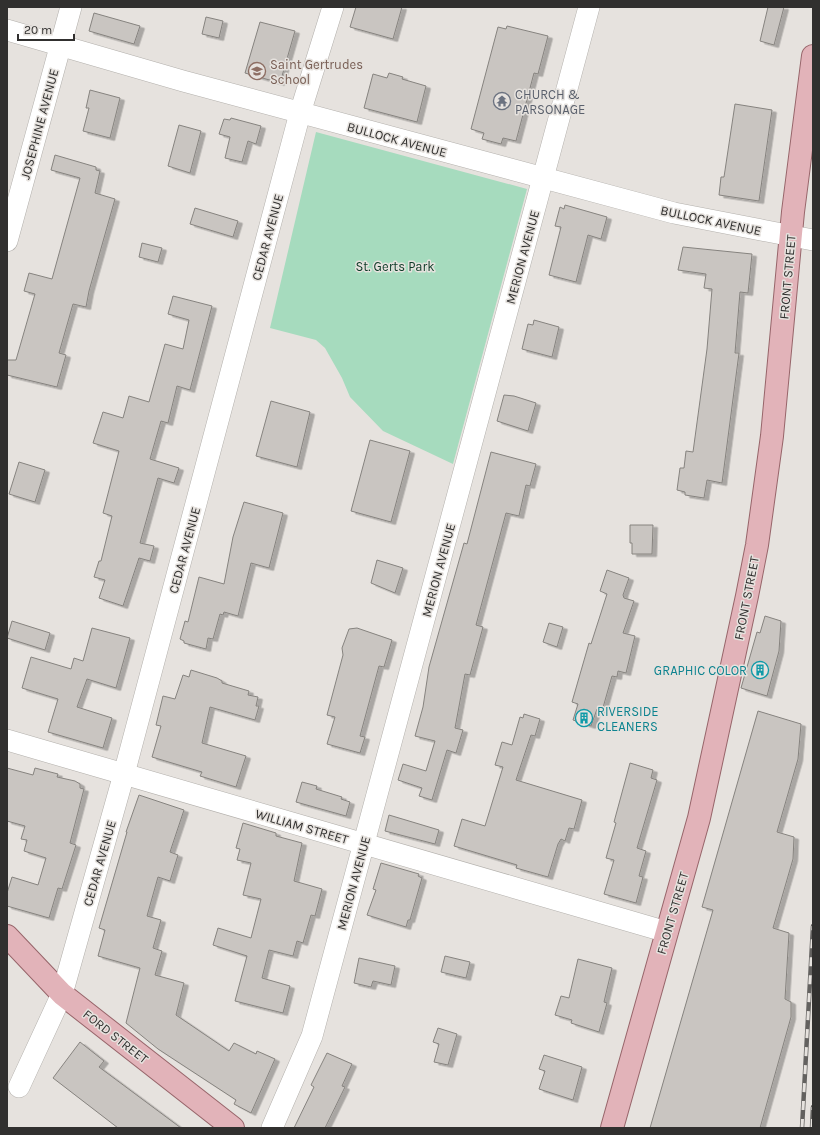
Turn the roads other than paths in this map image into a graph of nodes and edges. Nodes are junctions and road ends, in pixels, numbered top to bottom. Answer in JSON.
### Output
{"nodes":[{"id":1,"x":71,"y":7,"type":"edge"},
{"id":2,"x":333,"y":7,"type":"edge"},
{"id":3,"x":589,"y":7,"type":"edge"},
{"id":4,"x":7,"y":30,"type":"edge"},
{"id":5,"x":60,"y":45,"type":"junction"},
{"id":6,"x":813,"y":56,"type":"edge"},
{"id":7,"x":300,"y":113,"type":"junction"},
{"id":8,"x":543,"y":178,"type":"junction"},
{"id":9,"x":791,"y":236,"type":"junction"},
{"id":10,"x":813,"y":240,"type":"edge"},
{"id":11,"x":7,"y":242,"type":"edge"},
{"id":12,"x":7,"y":740,"type":"edge"},
{"id":13,"x":124,"y":774,"type":"junction"},
{"id":14,"x":364,"y":844,"type":"junction"},
{"id":15,"x":667,"y":932,"type":"junction"},
{"id":16,"x":7,"y":936,"type":"edge"},
{"id":17,"x":62,"y":994,"type":"junction"},
{"id":18,"x":19,"y":1087,"type":"dead end"},
{"id":19,"x":233,"y":1128,"type":"edge"},
{"id":20,"x":272,"y":1128,"type":"edge"},
{"id":21,"x":612,"y":1128,"type":"edge"}],
"edges":[{"from":1,"to":5,"type":"street","name":"JOSEPHINE AVENUE"},
{"from":2,"to":7,"type":"street","name":"CEDAR AVENUE"},
{"from":3,"to":8,"type":"street","name":"MERION AVENUE"},
{"from":4,"to":5,"type":"street","name":"BULLOCK AVENUE"},
{"from":5,"to":7,"type":"street","name":"BULLOCK AVENUE"},
{"from":5,"to":11,"type":"street","name":"JOSEPHINE AVENUE"},
{"from":6,"to":9,"type":"main road","name":"FRONT STREET"},
{"from":7,"to":8,"type":"street","name":"BULLOCK AVENUE"},
{"from":7,"to":13,"type":"street","name":"CEDAR AVENUE"},
{"from":8,"to":9,"type":"street","name":"BULLOCK AVENUE"},
{"from":8,"to":14,"type":"street","name":"MERION AVENUE"},
{"from":9,"to":10,"type":"street","name":"BULLOCK AVENUE"},
{"from":9,"to":15,"type":"main road","name":"FRONT STREET"},
{"from":12,"to":13,"type":"street","name":"WILLIAM STREET"},
{"from":13,"to":14,"type":"street","name":"WILLIAM STREET"},
{"from":13,"to":17,"type":"street","name":"CEDAR AVENUE"},
{"from":14,"to":15,"type":"street","name":"WILLIAM STREET"},
{"from":14,"to":20,"type":"street","name":"MERION AVENUE"},
{"from":15,"to":21,"type":"main road","name":"FRONT STREET"},
{"from":16,"to":17,"type":"main road","name":"FORD STREET"},
{"from":17,"to":18,"type":"street","name":"CEDAR AVENUE"},
{"from":17,"to":19,"type":"main road","name":"FORD STREET"}]}
